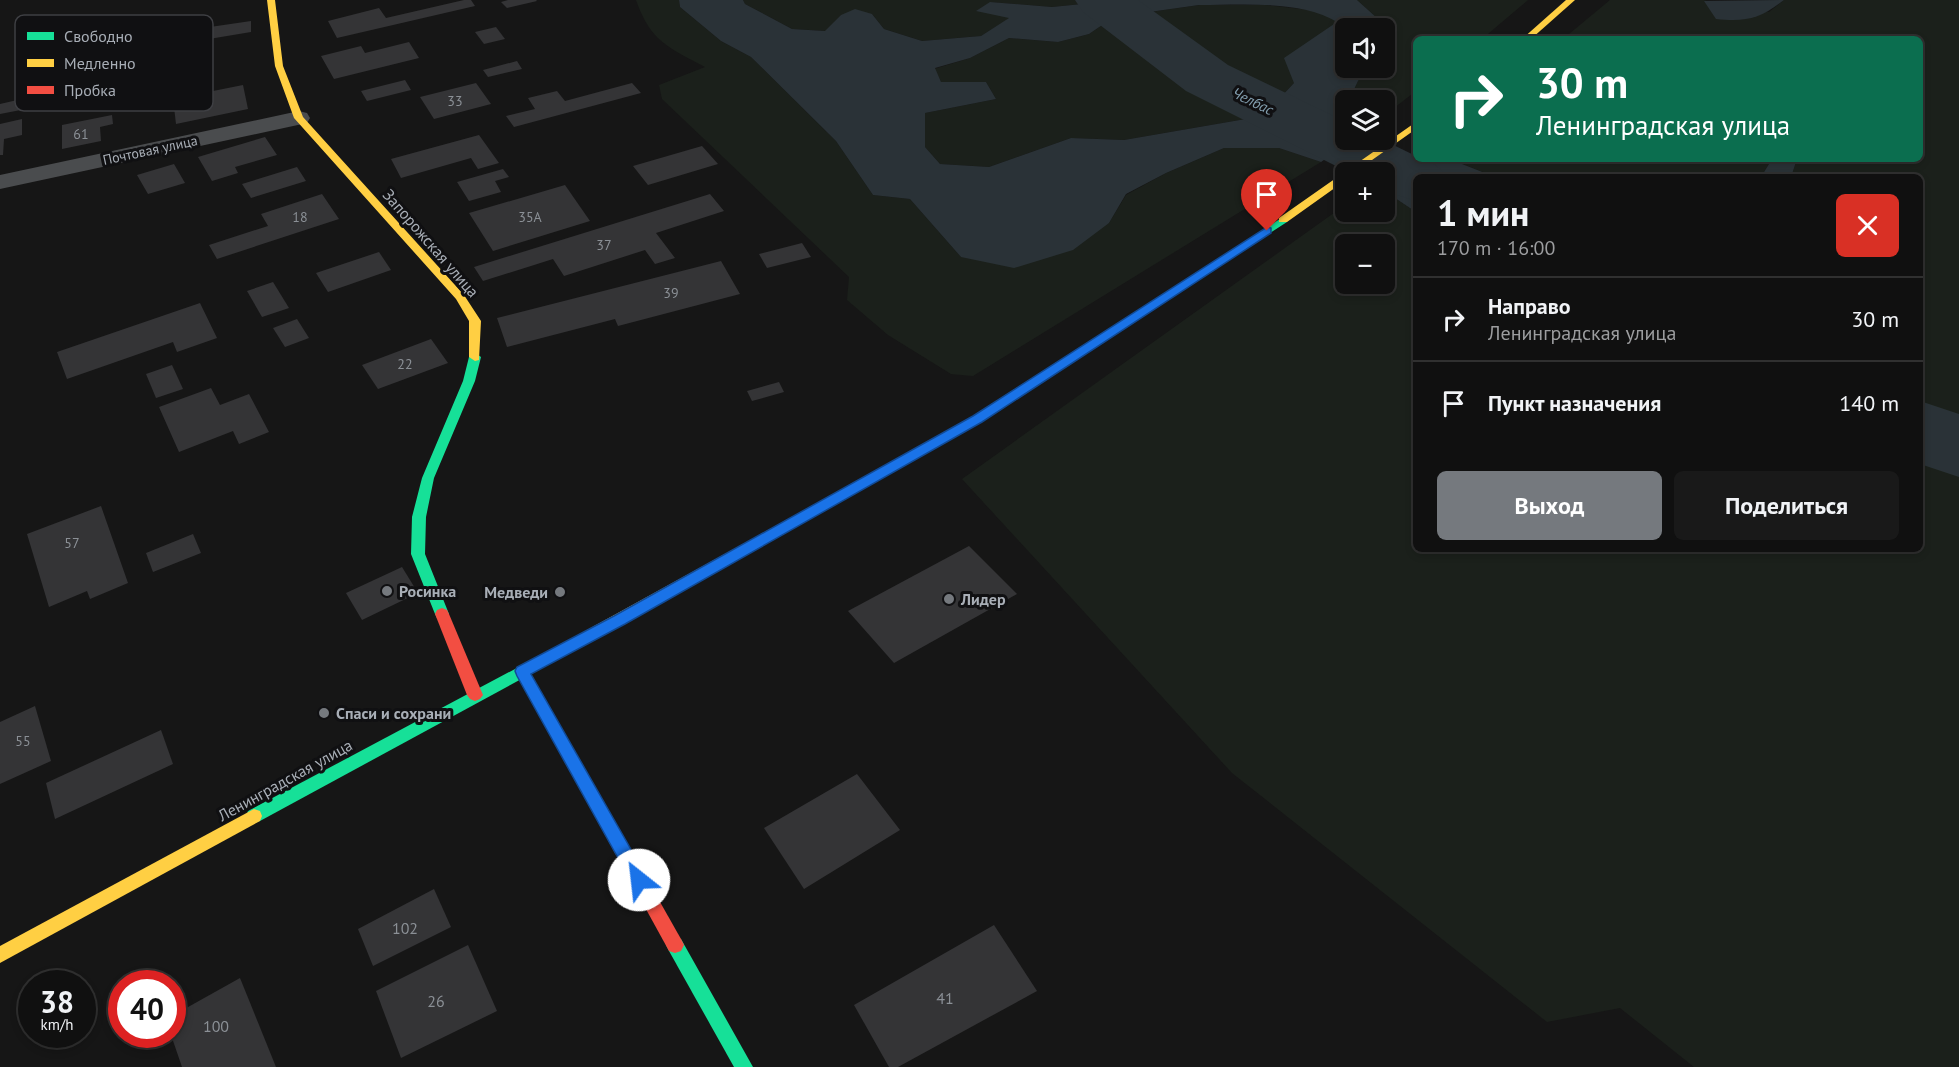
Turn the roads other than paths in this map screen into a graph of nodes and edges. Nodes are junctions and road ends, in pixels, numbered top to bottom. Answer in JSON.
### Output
{"nodes":[{"id":1,"x":271,"y":0,"type":"edge"},
{"id":2,"x":1571,"y":0,"type":"edge"},
{"id":3,"x":1529,"y":36,"type":"edge"},
{"id":4,"x":299,"y":118,"type":"junction"},
{"id":5,"x":1413,"y":127,"type":"edge"},
{"id":6,"x":1363,"y":162,"type":"edge"},
{"id":7,"x":0,"y":182,"type":"edge"},
{"id":8,"x":1335,"y":183,"type":"edge"},
{"id":9,"x":522,"y":671,"type":"junction"},
{"id":10,"x":476,"y":695,"type":"junction"},
{"id":11,"x":0,"y":955,"type":"edge"},
{"id":12,"x":744,"y":1067,"type":"edge"}],
"edges":[{"from":1,"to":4,"type":"street","name":"Запорожская улица"},
{"from":2,"to":3,"type":"street"},
{"from":4,"to":7,"type":"street","name":"Почтовая улица"},
{"from":4,"to":10,"type":"street","name":"Запорожская улица"},
{"from":5,"to":6,"type":"street"},
{"from":8,"to":9,"type":"street","name":"Ленинградская улица"},
{"from":9,"to":10,"type":"street","name":"Ленинградская улица"},
{"from":9,"to":12,"type":"street"},
{"from":10,"to":11,"type":"street","name":"Ленинградская улица"}]}
